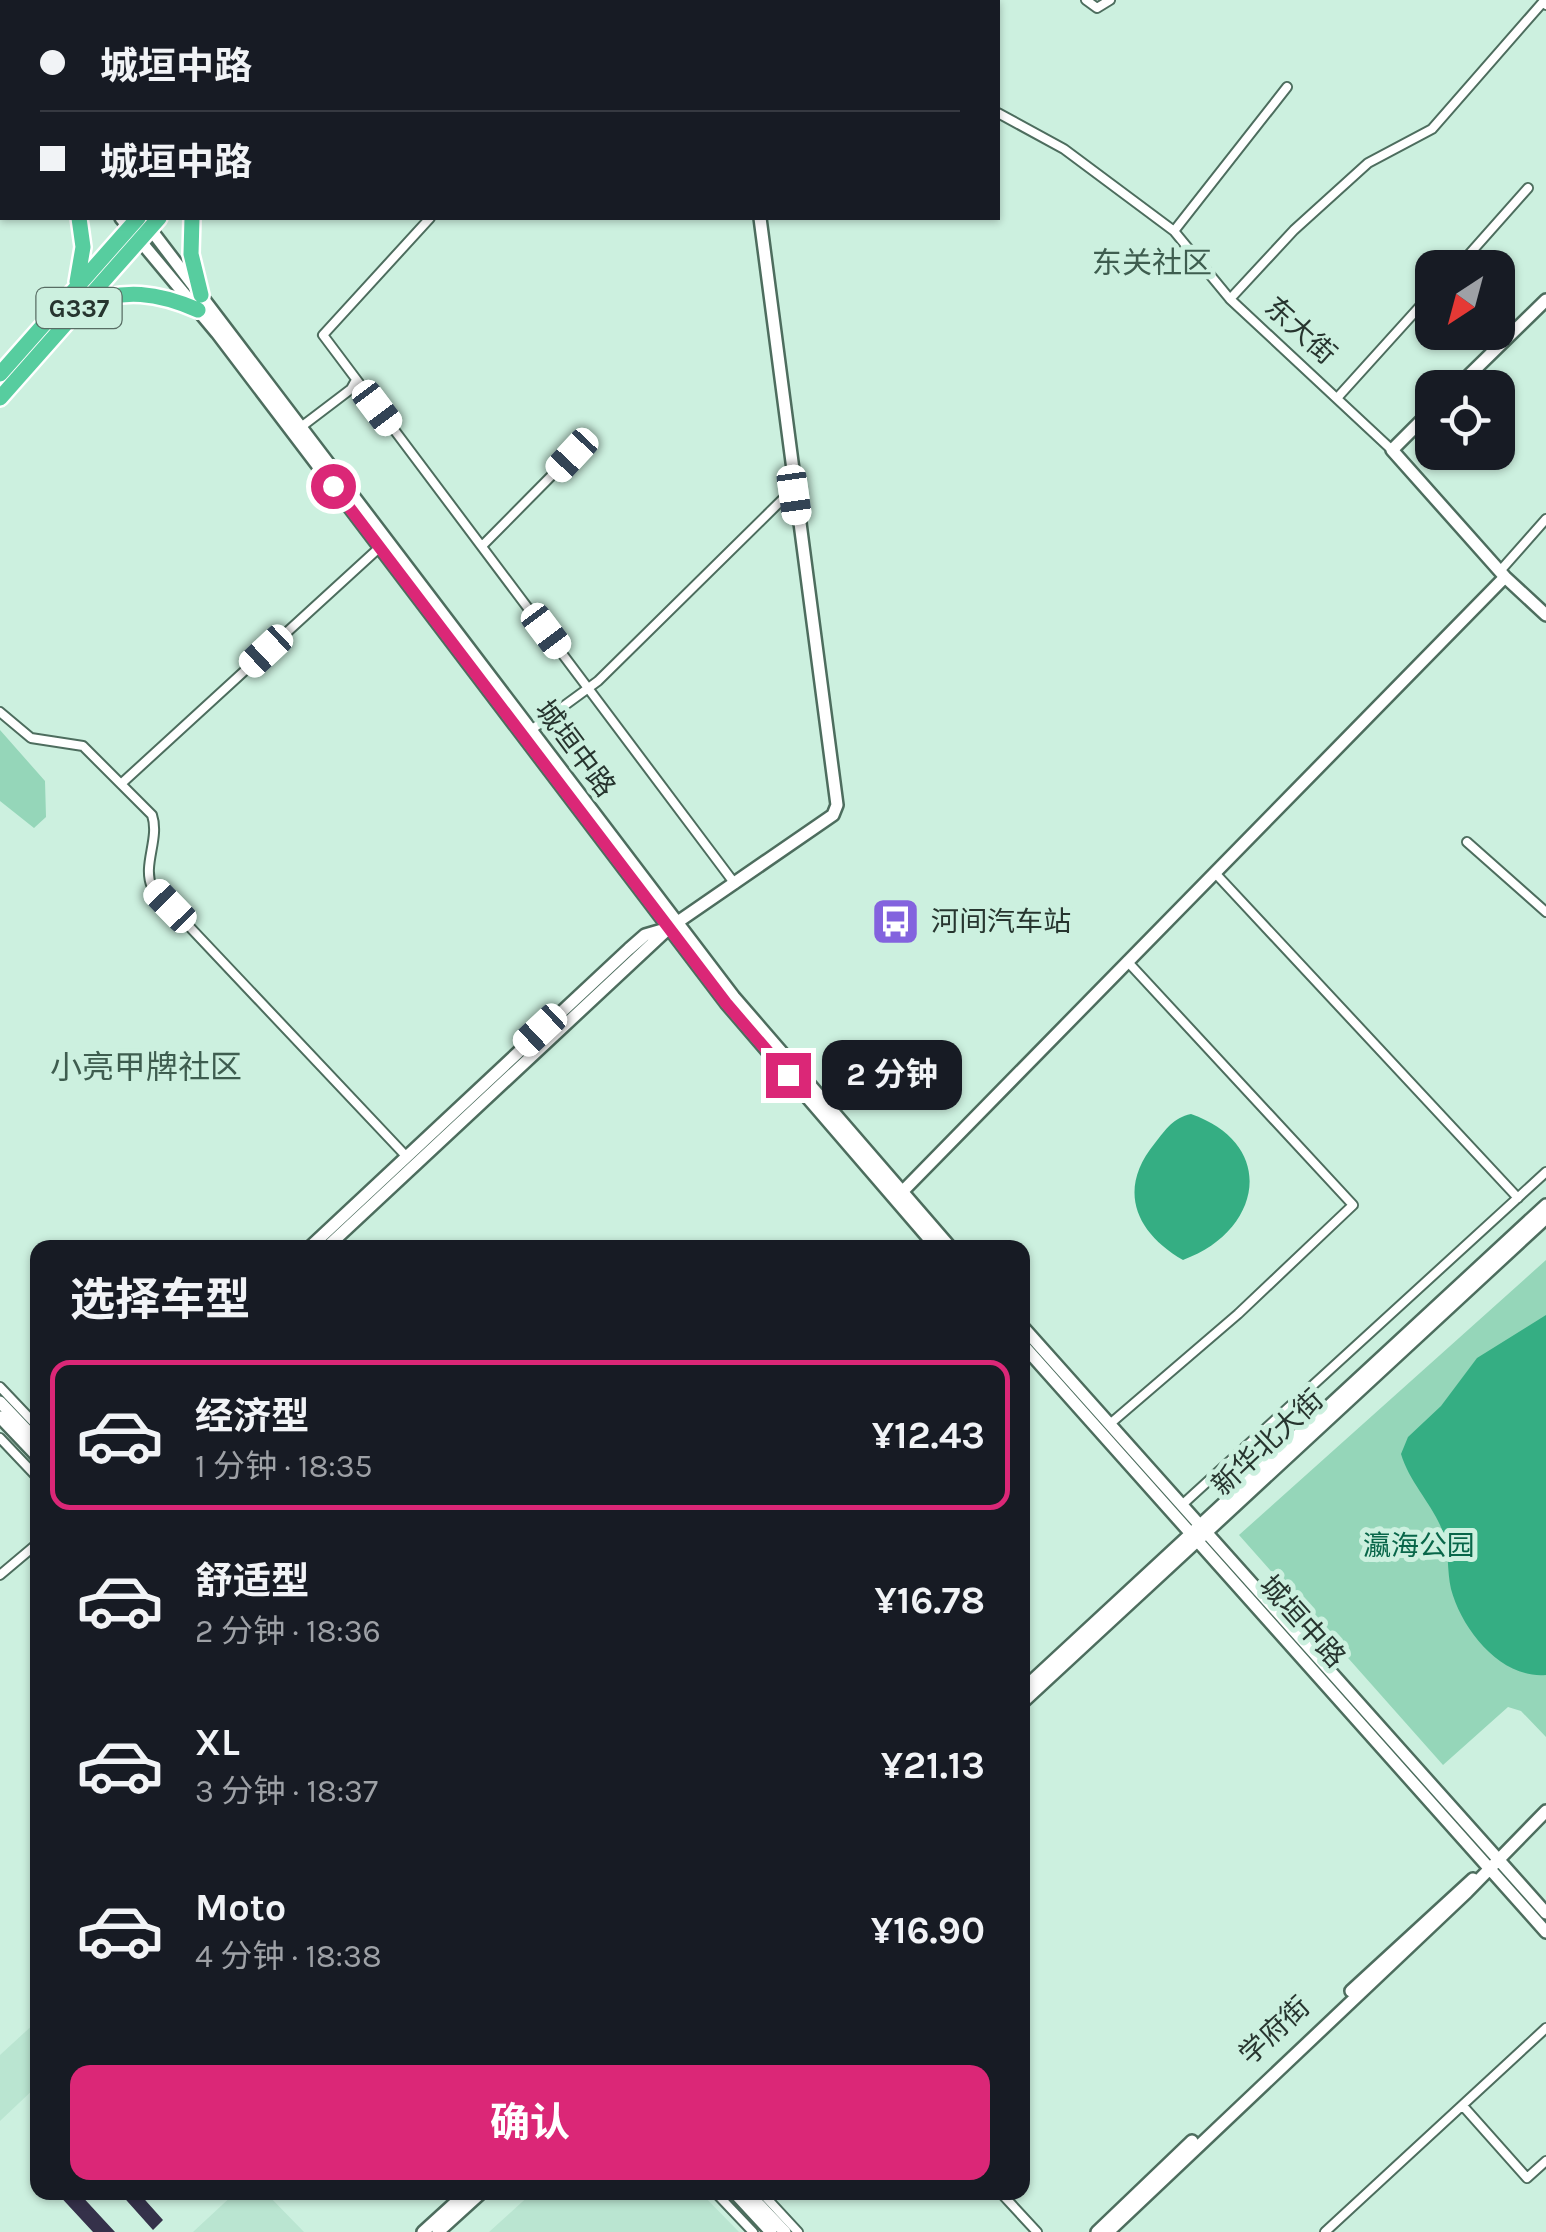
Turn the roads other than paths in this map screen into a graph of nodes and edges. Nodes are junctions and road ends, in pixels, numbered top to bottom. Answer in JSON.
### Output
{"nodes":[{"id":1,"x":1086,"y":0,"type":"edge"},
{"id":2,"x":1110,"y":0,"type":"edge"},
{"id":3,"x":1546,"y":5,"type":"edge"},
{"id":4,"x":1287,"y":87,"type":"dead end"},
{"id":5,"x":1000,"y":115,"type":"edge"},
{"id":6,"x":1528,"y":188,"type":"dead end"},
{"id":7,"x":80,"y":220,"type":"edge"},
{"id":8,"x":192,"y":220,"type":"edge"},
{"id":9,"x":428,"y":220,"type":"edge"},
{"id":10,"x":760,"y":220,"type":"edge"},
{"id":11,"x":140,"y":223,"type":"edge"},
{"id":12,"x":1174,"y":231,"type":"junction"},
{"id":13,"x":1473,"y":250,"type":"edge"},
{"id":14,"x":74,"y":289,"type":"junction"},
{"id":15,"x":1230,"y":299,"type":"junction"},
{"id":16,"x":1546,"y":300,"type":"edge"},
{"id":17,"x":200,"y":302,"type":"junction"},
{"id":18,"x":80,"y":308,"type":"junction"},
{"id":19,"x":1415,"y":312,"type":"edge"},
{"id":20,"x":1474,"y":370,"type":"edge"},
{"id":21,"x":0,"y":374,"type":"edge"},
{"id":22,"x":356,"y":380,"type":"junction"},
{"id":23,"x":1338,"y":397,"type":"junction"},
{"id":24,"x":0,"y":398,"type":"edge"},
{"id":25,"x":301,"y":427,"type":"junction"},
{"id":26,"x":1415,"y":427,"type":"edge"},
{"id":27,"x":1392,"y":450,"type":"junction"},
{"id":28,"x":572,"y":455,"type":"dead end"},
{"id":29,"x":793,"y":489,"type":"junction"},
{"id":30,"x":1546,"y":518,"type":"edge"},
{"id":31,"x":482,"y":546,"type":"junction"},
{"id":32,"x":380,"y":547,"type":"junction"},
{"id":33,"x":1503,"y":574,"type":"junction"},
{"id":34,"x":1546,"y":615,"type":"edge"},
{"id":35,"x":590,"y":688,"type":"junction"},
{"id":36,"x":0,"y":712,"type":"edge"},
{"id":37,"x":531,"y":730,"type":"junction"},
{"id":38,"x":122,"y":783,"type":"junction"},
{"id":39,"x":1467,"y":842,"type":"dead end"},
{"id":40,"x":1216,"y":874,"type":"junction"},
{"id":41,"x":736,"y":884,"type":"junction"},
{"id":42,"x":1546,"y":912,"type":"edge"},
{"id":43,"x":673,"y":925,"type":"junction"},
{"id":44,"x":1128,"y":961,"type":"junction"},
{"id":45,"x":406,"y":1156,"type":"junction"},
{"id":46,"x":1546,"y":1172,"type":"edge"},
{"id":47,"x":903,"y":1190,"type":"junction"},
{"id":48,"x":1518,"y":1198,"type":"junction"},
{"id":49,"x":1546,"y":1205,"type":"edge"},
{"id":50,"x":1546,"y":1218,"type":"edge"},
{"id":51,"x":317,"y":1240,"type":"edge"},
{"id":52,"x":335,"y":1240,"type":"edge"},
{"id":53,"x":930,"y":1240,"type":"edge"},
{"id":54,"x":944,"y":1240,"type":"edge"},
{"id":55,"x":1030,"y":1335,"type":"edge"},
{"id":56,"x":1030,"y":1352,"type":"edge"},
{"id":57,"x":0,"y":1387,"type":"edge"},
{"id":58,"x":0,"y":1402,"type":"edge"},
{"id":59,"x":0,"y":1417,"type":"edge"},
{"id":60,"x":30,"y":1418,"type":"edge"},
{"id":61,"x":1111,"y":1423,"type":"junction"},
{"id":62,"x":30,"y":1434,"type":"edge"},
{"id":63,"x":0,"y":1438,"type":"edge"},
{"id":64,"x":30,"y":1449,"type":"edge"},
{"id":65,"x":30,"y":1470,"type":"edge"},
{"id":66,"x":1184,"y":1504,"type":"junction"},
{"id":67,"x":1199,"y":1532,"type":"junction"},
{"id":68,"x":30,"y":1550,"type":"edge"},
{"id":69,"x":0,"y":1575,"type":"edge"},
{"id":70,"x":1030,"y":1683,"type":"edge"},
{"id":71,"x":1030,"y":1695,"type":"edge"},
{"id":72,"x":1546,"y":1811,"type":"edge"},
{"id":73,"x":1494,"y":1864,"type":"junction"},
{"id":74,"x":1546,"y":1913,"type":"edge"},
{"id":75,"x":1546,"y":1932,"type":"edge"},
{"id":76,"x":1546,"y":2028,"type":"edge"},
{"id":77,"x":1463,"y":2106,"type":"junction"},
{"id":78,"x":1546,"y":2161,"type":"edge"},
{"id":79,"x":458,"y":2200,"type":"edge"},
{"id":80,"x":473,"y":2200,"type":"edge"},
{"id":81,"x":723,"y":2200,"type":"edge"},
{"id":82,"x":741,"y":2200,"type":"edge"},
{"id":83,"x":755,"y":2200,"type":"edge"},
{"id":84,"x":768,"y":2200,"type":"edge"},
{"id":85,"x":1008,"y":2200,"type":"edge"},
{"id":86,"x":423,"y":2232,"type":"edge"},
{"id":87,"x":438,"y":2232,"type":"edge"},
{"id":88,"x":753,"y":2232,"type":"edge"},
{"id":89,"x":771,"y":2232,"type":"edge"},
{"id":90,"x":785,"y":2232,"type":"edge"},
{"id":91,"x":798,"y":2232,"type":"edge"},
{"id":92,"x":1038,"y":2232,"type":"edge"},
{"id":93,"x":1097,"y":2232,"type":"edge"},
{"id":94,"x":1108,"y":2232,"type":"edge"},
{"id":95,"x":1325,"y":2232,"type":"edge"}],
"edges":[{"from":1,"to":2,"type":"street"},
{"from":3,"to":15,"type":"street"},
{"from":4,"to":12,"type":"street"},
{"from":5,"to":12,"type":"street","name":"东大街"},
{"from":6,"to":13,"type":"street"},
{"from":7,"to":14,"type":"highway"},
{"from":8,"to":17,"type":"highway"},
{"from":9,"to":22,"type":"street"},
{"from":10,"to":29,"type":"main road"},
{"from":11,"to":14,"type":"highway","number":"G337"},
{"from":11,"to":17,"type":"main road","name":"城垣中路"},
{"from":11,"to":18,"type":"highway","number":"G337"},
{"from":12,"to":15,"type":"street","name":"东大街"},
{"from":14,"to":21,"type":"highway","number":"G337"},
{"from":15,"to":23,"type":"street","name":"东大街"},
{"from":16,"to":20,"type":"main road"},
{"from":17,"to":18,"type":"highway"},
{"from":17,"to":25,"type":"main road","name":"城垣中路"},
{"from":17,"to":32,"type":"main road","name":"城垣中路"},
{"from":18,"to":24,"type":"highway","number":"G337"},
{"from":19,"to":23,"type":"street"},
{"from":22,"to":25,"type":"street"},
{"from":22,"to":31,"type":"street"},
{"from":23,"to":27,"type":"street","name":"东大街"},
{"from":25,"to":37,"type":"main road","name":"城垣中路"},
{"from":26,"to":27,"type":"main road"},
{"from":27,"to":33,"type":"main road","name":"东大街"},
{"from":28,"to":31,"type":"street"},
{"from":29,"to":35,"type":"street"},
{"from":29,"to":41,"type":"main road"},
{"from":30,"to":33,"type":"street"},
{"from":31,"to":35,"type":"street"},
{"from":32,"to":38,"type":"street"},
{"from":32,"to":43,"type":"main road","name":"城垣中路"},
{"from":33,"to":34,"type":"main road","name":"东大街"},
{"from":33,"to":40,"type":"main road"},
{"from":35,"to":37,"type":"street"},
{"from":35,"to":41,"type":"street"},
{"from":36,"to":38,"type":"street"},
{"from":37,"to":43,"type":"main road","name":"城垣中路"},
{"from":38,"to":45,"type":"street"},
{"from":39,"to":42,"type":"street"},
{"from":40,"to":44,"type":"main road"},
{"from":40,"to":48,"type":"street"},
{"from":41,"to":43,"type":"main road"},
{"from":43,"to":45,"type":"main road"},
{"from":43,"to":47,"type":"main road","name":"城垣中路"},
{"from":43,"to":52,"type":"main road"},
{"from":43,"to":53,"type":"main road","name":"城垣中路"},
{"from":44,"to":47,"type":"main road"},
{"from":44,"to":61,"type":"street"},
{"from":45,"to":51,"type":"main road"},
{"from":46,"to":48,"type":"street"},
{"from":47,"to":54,"type":"main road","name":"城垣中路"},
{"from":48,"to":66,"type":"street"},
{"from":49,"to":67,"type":"main road","name":"新华北大街"},
{"from":50,"to":67,"type":"main road","name":"新华北大街"},
{"from":55,"to":61,"type":"main road","name":"城垣中路"},
{"from":56,"to":67,"type":"main road","name":"城垣中路"},
{"from":57,"to":60,"type":"street"},
{"from":58,"to":62,"type":"main road"},
{"from":59,"to":64,"type":"main road"},
{"from":61,"to":66,"type":"main road","name":"城垣中路"},
{"from":63,"to":65,"type":"street"},
{"from":66,"to":67,"type":"main road","name":"城垣中路"},
{"from":67,"to":70,"type":"main road","name":"新华北大街"},
{"from":67,"to":71,"type":"main road","name":"新华北大街"},
{"from":67,"to":73,"type":"main road","name":"城垣中路"},
{"from":68,"to":69,"type":"street"},
{"from":72,"to":73,"type":"main road","name":"学府街"},
{"from":73,"to":74,"type":"main road","name":"城垣中路"},
{"from":73,"to":75,"type":"main road","name":"城垣中路"},
{"from":73,"to":93,"type":"main road","name":"学府街"},
{"from":73,"to":94,"type":"main road","name":"学府街"},
{"from":76,"to":77,"type":"street"},
{"from":77,"to":78,"type":"street"},
{"from":77,"to":95,"type":"street"},
{"from":79,"to":86,"type":"main road"},
{"from":80,"to":87,"type":"main road"},
{"from":81,"to":88,"type":"street"},
{"from":82,"to":89,"type":"main road"},
{"from":83,"to":90,"type":"main road"},
{"from":84,"to":91,"type":"street"},
{"from":85,"to":92,"type":"street"}]}
